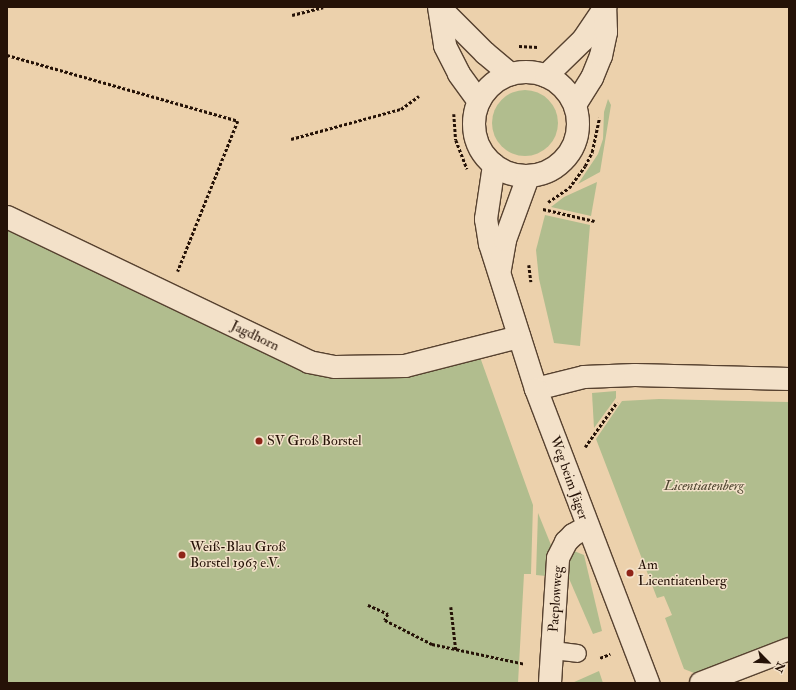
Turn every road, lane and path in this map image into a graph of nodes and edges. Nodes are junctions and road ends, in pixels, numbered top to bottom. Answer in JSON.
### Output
{"nodes":[{"id":1,"x":324,"y":7,"type":"edge"},
{"id":2,"x":605,"y":7,"type":"edge"},
{"id":3,"x":439,"y":8,"type":"edge"},
{"id":4,"x":292,"y":15,"type":"dead end"},
{"id":5,"x":515,"y":46,"type":"dead end"},
{"id":6,"x":542,"y":47,"type":"dead end"},
{"id":7,"x":7,"y":55,"type":"edge"},
{"id":8,"x":510,"y":74,"type":"junction"},
{"id":9,"x":546,"y":76,"type":"junction"},
{"id":10,"x":419,"y":96,"type":"dead end"},
{"id":11,"x":479,"y":102,"type":"junction"},
{"id":12,"x":575,"y":105,"type":"junction"},
{"id":13,"x":454,"y":110,"type":"dead end"},
{"id":14,"x":600,"y":111,"type":"dead end"},
{"id":15,"x":291,"y":139,"type":"dead end"},
{"id":16,"x":494,"y":165,"type":"junction"},
{"id":17,"x":470,"y":174,"type":"dead end"},
{"id":18,"x":528,"y":176,"type":"junction"},
{"id":19,"x":569,"y":188,"type":"dead end"},
{"id":20,"x":540,"y":209,"type":"dead end"},
{"id":21,"x":7,"y":217,"type":"edge"},
{"id":22,"x":595,"y":221,"type":"dead end"},
{"id":23,"x":528,"y":261,"type":"dead end"},
{"id":24,"x":500,"y":270,"type":"junction"},
{"id":25,"x":533,"y":289,"type":"dead end"},
{"id":26,"x":170,"y":295,"type":"junction"},
{"id":27,"x":519,"y":337,"type":"junction"},
{"id":28,"x":635,"y":375,"type":"junction"},
{"id":29,"x":789,"y":379,"type":"edge"},
{"id":30,"x":536,"y":389,"type":"junction"},
{"id":31,"x":584,"y":448,"type":"dead end"},
{"id":32,"x":587,"y":528,"type":"junction"},
{"id":33,"x":368,"y":604,"type":"dead end"},
{"id":34,"x":451,"y":606,"type":"dead end"},
{"id":35,"x":789,"y":649,"type":"edge"},
{"id":36,"x":456,"y":650,"type":"junction"},
{"id":37,"x":577,"y":653,"type":"dead end"},
{"id":38,"x":551,"y":667,"type":"edge"},
{"id":39,"x":648,"y":683,"type":"edge"},
{"id":40,"x":701,"y":683,"type":"edge"}],
"edges":[{"from":1,"to":4,"type":"path"},
{"from":2,"to":9,"type":"street"},
{"from":2,"to":12,"type":"street"},
{"from":3,"to":8,"type":"street"},
{"from":3,"to":11,"type":"street"},
{"from":5,"to":6,"type":"path"},
{"from":7,"to":26,"type":"path"},
{"from":8,"to":9,"type":"street"},
{"from":8,"to":11,"type":"street"},
{"from":9,"to":12,"type":"street"},
{"from":10,"to":15,"type":"path"},
{"from":11,"to":16,"type":"street"},
{"from":12,"to":18,"type":"street"},
{"from":13,"to":17,"type":"path"},
{"from":14,"to":19,"type":"path"},
{"from":16,"to":18,"type":"street"},
{"from":16,"to":24,"type":"street","name":"Weg beim Jäger"},
{"from":18,"to":24,"type":"street","name":"Weg beim Jäger"},
{"from":20,"to":22,"type":"path"},
{"from":21,"to":26,"type":"street","name":"Jagdhorn"},
{"from":23,"to":25,"type":"path"},
{"from":24,"to":27,"type":"street","name":"Weg beim Jäger"},
{"from":26,"to":27,"type":"street","name":"Jagdhorn"},
{"from":27,"to":30,"type":"street","name":"Weg beim Jäger"},
{"from":28,"to":29,"type":"street"},
{"from":28,"to":30,"type":"street"},
{"from":28,"to":31,"type":"path"},
{"from":30,"to":32,"type":"street","name":"Weg beim Jäger"},
{"from":32,"to":38,"type":"street","name":"Paeplowweg"},
{"from":32,"to":39,"type":"street","name":"Weg beim Jäger"},
{"from":33,"to":36,"type":"path"},
{"from":34,"to":36,"type":"path"},
{"from":35,"to":40,"type":"street"},
{"from":36,"to":38,"type":"path"},
{"from":37,"to":38,"type":"lane"}]}
